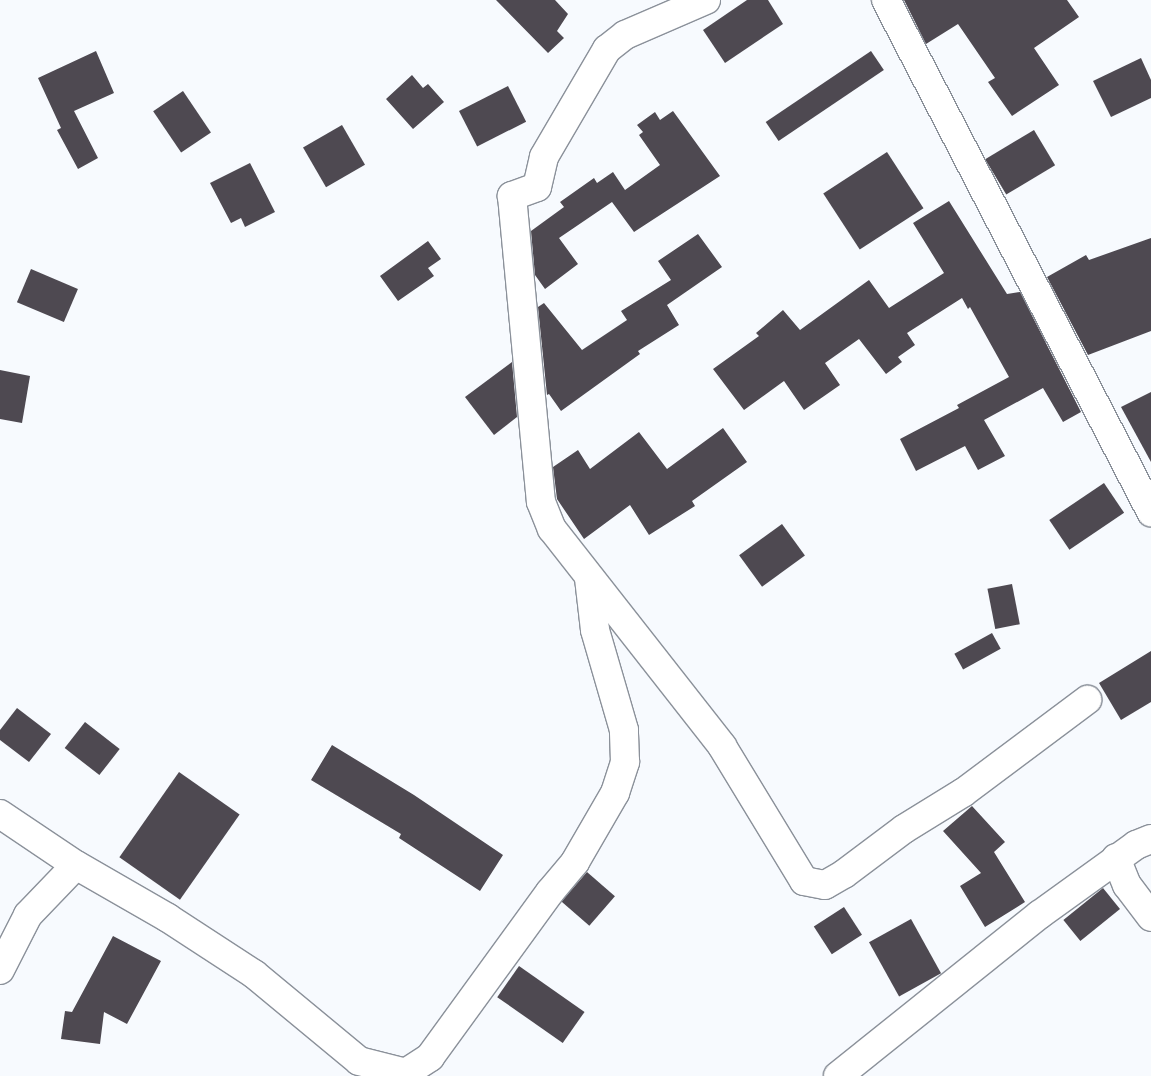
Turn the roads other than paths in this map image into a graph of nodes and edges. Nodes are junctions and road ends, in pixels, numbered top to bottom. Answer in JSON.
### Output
{"nodes":[{"id":1,"x":706,"y":0,"type":"edge"},
{"id":2,"x":886,"y":0,"type":"edge"},
{"id":3,"x":1151,"y":512,"type":"edge"},
{"id":4,"x":589,"y":578,"type":"junction"},
{"id":5,"x":1087,"y":700,"type":"dead end"},
{"id":6,"x":0,"y":814,"type":"edge"},
{"id":7,"x":1151,"y":839,"type":"edge"},
{"id":8,"x":1116,"y":858,"type":"junction"},
{"id":9,"x":76,"y":865,"type":"junction"},
{"id":10,"x":1151,"y":917,"type":"edge"},
{"id":11,"x":0,"y":970,"type":"edge"},
{"id":12,"x":404,"y":1075,"type":"edge"},
{"id":13,"x":838,"y":1076,"type":"edge"}],
"edges":[{"from":1,"to":4,"type":"street"},
{"from":2,"to":3,"type":"street"},
{"from":4,"to":5,"type":"street"},
{"from":4,"to":12,"type":"street"},
{"from":6,"to":9,"type":"street"},
{"from":7,"to":8,"type":"street"},
{"from":8,"to":10,"type":"street"},
{"from":8,"to":13,"type":"street"},
{"from":9,"to":11,"type":"street"},
{"from":9,"to":12,"type":"street"}]}
